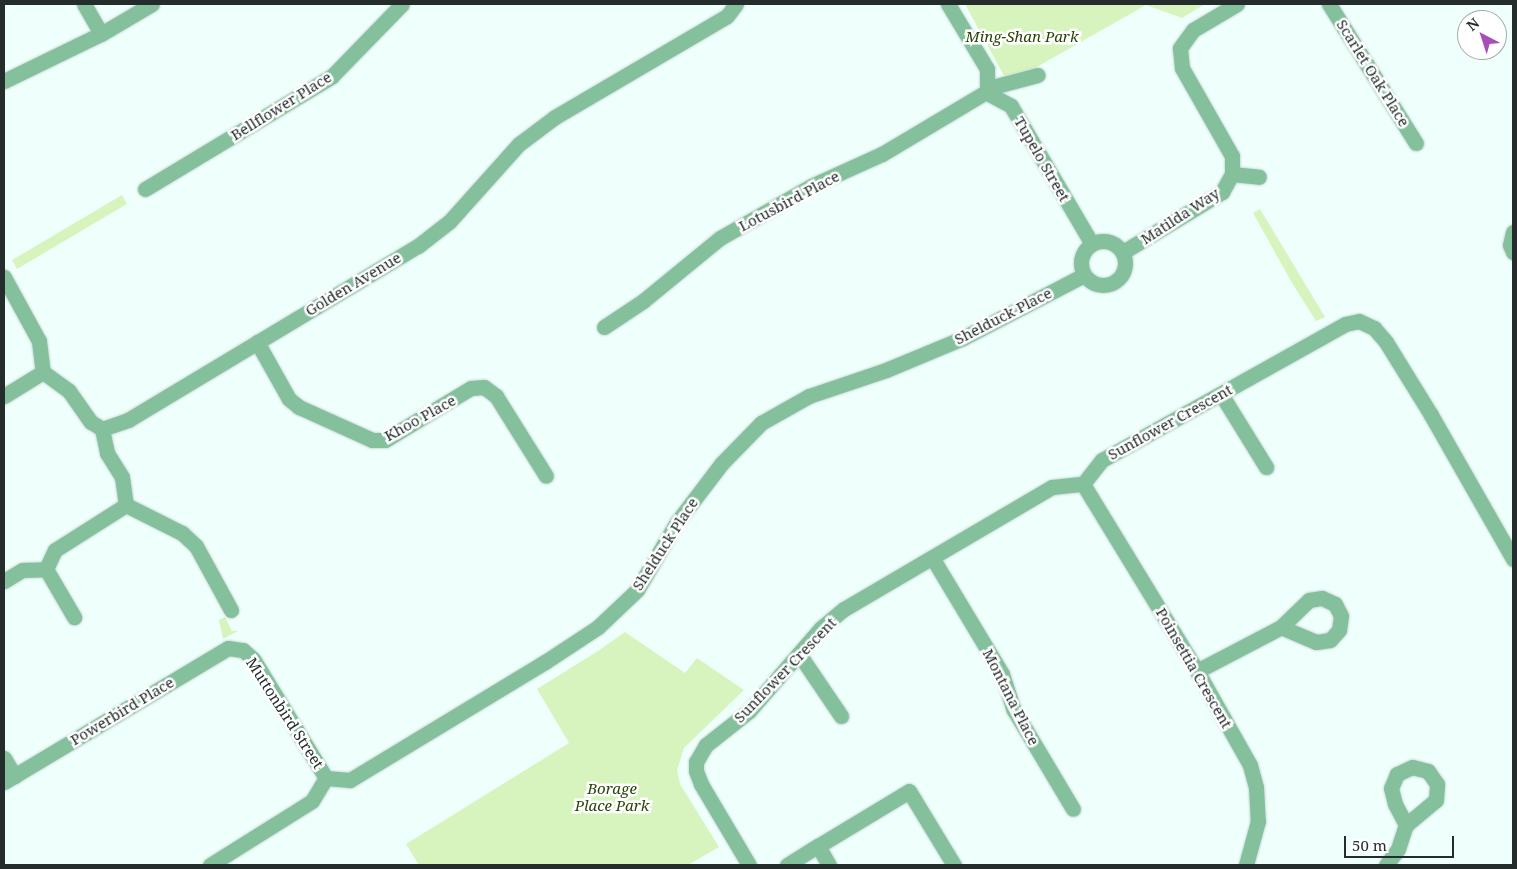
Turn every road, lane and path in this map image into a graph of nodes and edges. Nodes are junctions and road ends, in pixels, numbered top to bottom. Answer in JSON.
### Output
{"nodes":[{"id":1,"x":84,"y":4,"type":"edge"},
{"id":2,"x":152,"y":4,"type":"edge"},
{"id":3,"x":402,"y":4,"type":"edge"},
{"id":4,"x":736,"y":4,"type":"edge"},
{"id":5,"x":948,"y":4,"type":"edge"},
{"id":6,"x":1237,"y":4,"type":"edge"},
{"id":7,"x":1329,"y":4,"type":"edge"},
{"id":8,"x":101,"y":34,"type":"junction"},
{"id":9,"x":1038,"y":74,"type":"dead end"},
{"id":10,"x":4,"y":81,"type":"edge"},
{"id":11,"x":987,"y":94,"type":"junction"},
{"id":12,"x":1416,"y":143,"type":"dead end"},
{"id":13,"x":1232,"y":174,"type":"junction"},
{"id":14,"x":1259,"y":177,"type":"dead end"},
{"id":15,"x":144,"y":189,"type":"dead end"},
{"id":16,"x":1513,"y":232,"type":"edge"},
{"id":17,"x":1092,"y":244,"type":"junction"},
{"id":18,"x":1123,"y":252,"type":"junction"},
{"id":19,"x":1513,"y":252,"type":"edge"},
{"id":20,"x":1084,"y":274,"type":"junction"},
{"id":21,"x":4,"y":276,"type":"edge"},
{"id":22,"x":604,"y":327,"type":"dead end"},
{"id":23,"x":257,"y":342,"type":"junction"},
{"id":24,"x":43,"y":372,"type":"junction"},
{"id":25,"x":1221,"y":394,"type":"junction"},
{"id":26,"x":4,"y":396,"type":"edge"},
{"id":27,"x":102,"y":429,"type":"junction"},
{"id":28,"x":1266,"y":467,"type":"dead end"},
{"id":29,"x":546,"y":476,"type":"dead end"},
{"id":30,"x":1083,"y":484,"type":"junction"},
{"id":31,"x":126,"y":505,"type":"junction"},
{"id":32,"x":933,"y":559,"type":"junction"},
{"id":33,"x":1513,"y":559,"type":"edge"},
{"id":34,"x":46,"y":569,"type":"junction"},
{"id":35,"x":4,"y":581,"type":"edge"},
{"id":36,"x":231,"y":610,"type":"dead end"},
{"id":37,"x":74,"y":617,"type":"dead end"},
{"id":38,"x":1281,"y":626,"type":"dead end"},
{"id":39,"x":243,"y":650,"type":"joint"},
{"id":40,"x":799,"y":654,"type":"junction"},
{"id":41,"x":1198,"y":671,"type":"junction"},
{"id":42,"x":841,"y":716,"type":"dead end"},
{"id":43,"x":4,"y":758,"type":"edge"},
{"id":44,"x":326,"y":778,"type":"junction"},
{"id":45,"x":9,"y":779,"type":"edge"},
{"id":46,"x":1073,"y":809,"type":"dead end"},
{"id":47,"x":1406,"y":825,"type":"dead end"},
{"id":48,"x":818,"y":846,"type":"junction"},
{"id":49,"x":234,"y":859,"type":"edge"},
{"id":50,"x":210,"y":865,"type":"edge"},
{"id":51,"x":750,"y":865,"type":"edge"},
{"id":52,"x":787,"y":865,"type":"edge"},
{"id":53,"x":829,"y":865,"type":"edge"},
{"id":54,"x":954,"y":865,"type":"edge"},
{"id":55,"x":1246,"y":865,"type":"edge"},
{"id":56,"x":1386,"y":865,"type":"edge"}],
"edges":[{"from":1,"to":8,"type":"street"},
{"from":2,"to":8,"type":"street"},
{"from":3,"to":15,"type":"street","name":"Bellflower Place"},
{"from":4,"to":23,"type":"street","name":"Golden Avenue"},
{"from":5,"to":11,"type":"street"},
{"from":6,"to":13,"type":"street","name":"Matilda Way"},
{"from":7,"to":12,"type":"street","name":"Scarlet Oak Place"},
{"from":8,"to":10,"type":"street"},
{"from":9,"to":11,"type":"street","name":"Lotusbird Place"},
{"from":11,"to":17,"type":"street","name":"Tupelo Street"},
{"from":11,"to":22,"type":"street","name":"Lotusbird Place"},
{"from":13,"to":14,"type":"street","name":"Matilda Way"},
{"from":13,"to":18,"type":"street","name":"Matilda Way"},
{"from":16,"to":19,"type":"street"},
{"from":17,"to":18,"type":"street"},
{"from":17,"to":20,"type":"street"},
{"from":18,"to":20,"type":"street"},
{"from":20,"to":44,"type":"street","name":"Shelduck Place"},
{"from":21,"to":24,"type":"street"},
{"from":23,"to":27,"type":"street","name":"Golden Avenue"},
{"from":23,"to":29,"type":"street","name":"Khoo Place"},
{"from":24,"to":26,"type":"street"},
{"from":24,"to":27,"type":"street"},
{"from":25,"to":28,"type":"street"},
{"from":25,"to":30,"type":"street","name":"Sunflower Crescent"},
{"from":25,"to":33,"type":"street","name":"Sunflower Crescent"},
{"from":27,"to":31,"type":"street"},
{"from":30,"to":32,"type":"street","name":"Sunflower Crescent"},
{"from":30,"to":41,"type":"street","name":"Poinsettia Crescent"},
{"from":31,"to":34,"type":"street"},
{"from":31,"to":36,"type":"street"},
{"from":32,"to":40,"type":"street","name":"Sunflower Crescent"},
{"from":32,"to":46,"type":"street","name":"Montana Place"},
{"from":34,"to":35,"type":"street"},
{"from":34,"to":37,"type":"street"},
{"from":38,"to":41,"type":"street"},
{"from":39,"to":44,"type":"street","name":"Muttonbird Street"},
{"from":39,"to":45,"type":"street","name":"Powerbird Place"},
{"from":40,"to":42,"type":"street"},
{"from":40,"to":51,"type":"street","name":"Sunflower Crescent"},
{"from":41,"to":55,"type":"street","name":"Poinsettia Crescent"},
{"from":43,"to":45,"type":"street"},
{"from":44,"to":49,"type":"street"},
{"from":47,"to":56,"type":"street"},
{"from":48,"to":52,"type":"street"},
{"from":48,"to":53,"type":"street"},
{"from":48,"to":54,"type":"street"},
{"from":49,"to":50,"type":"street"}]}
